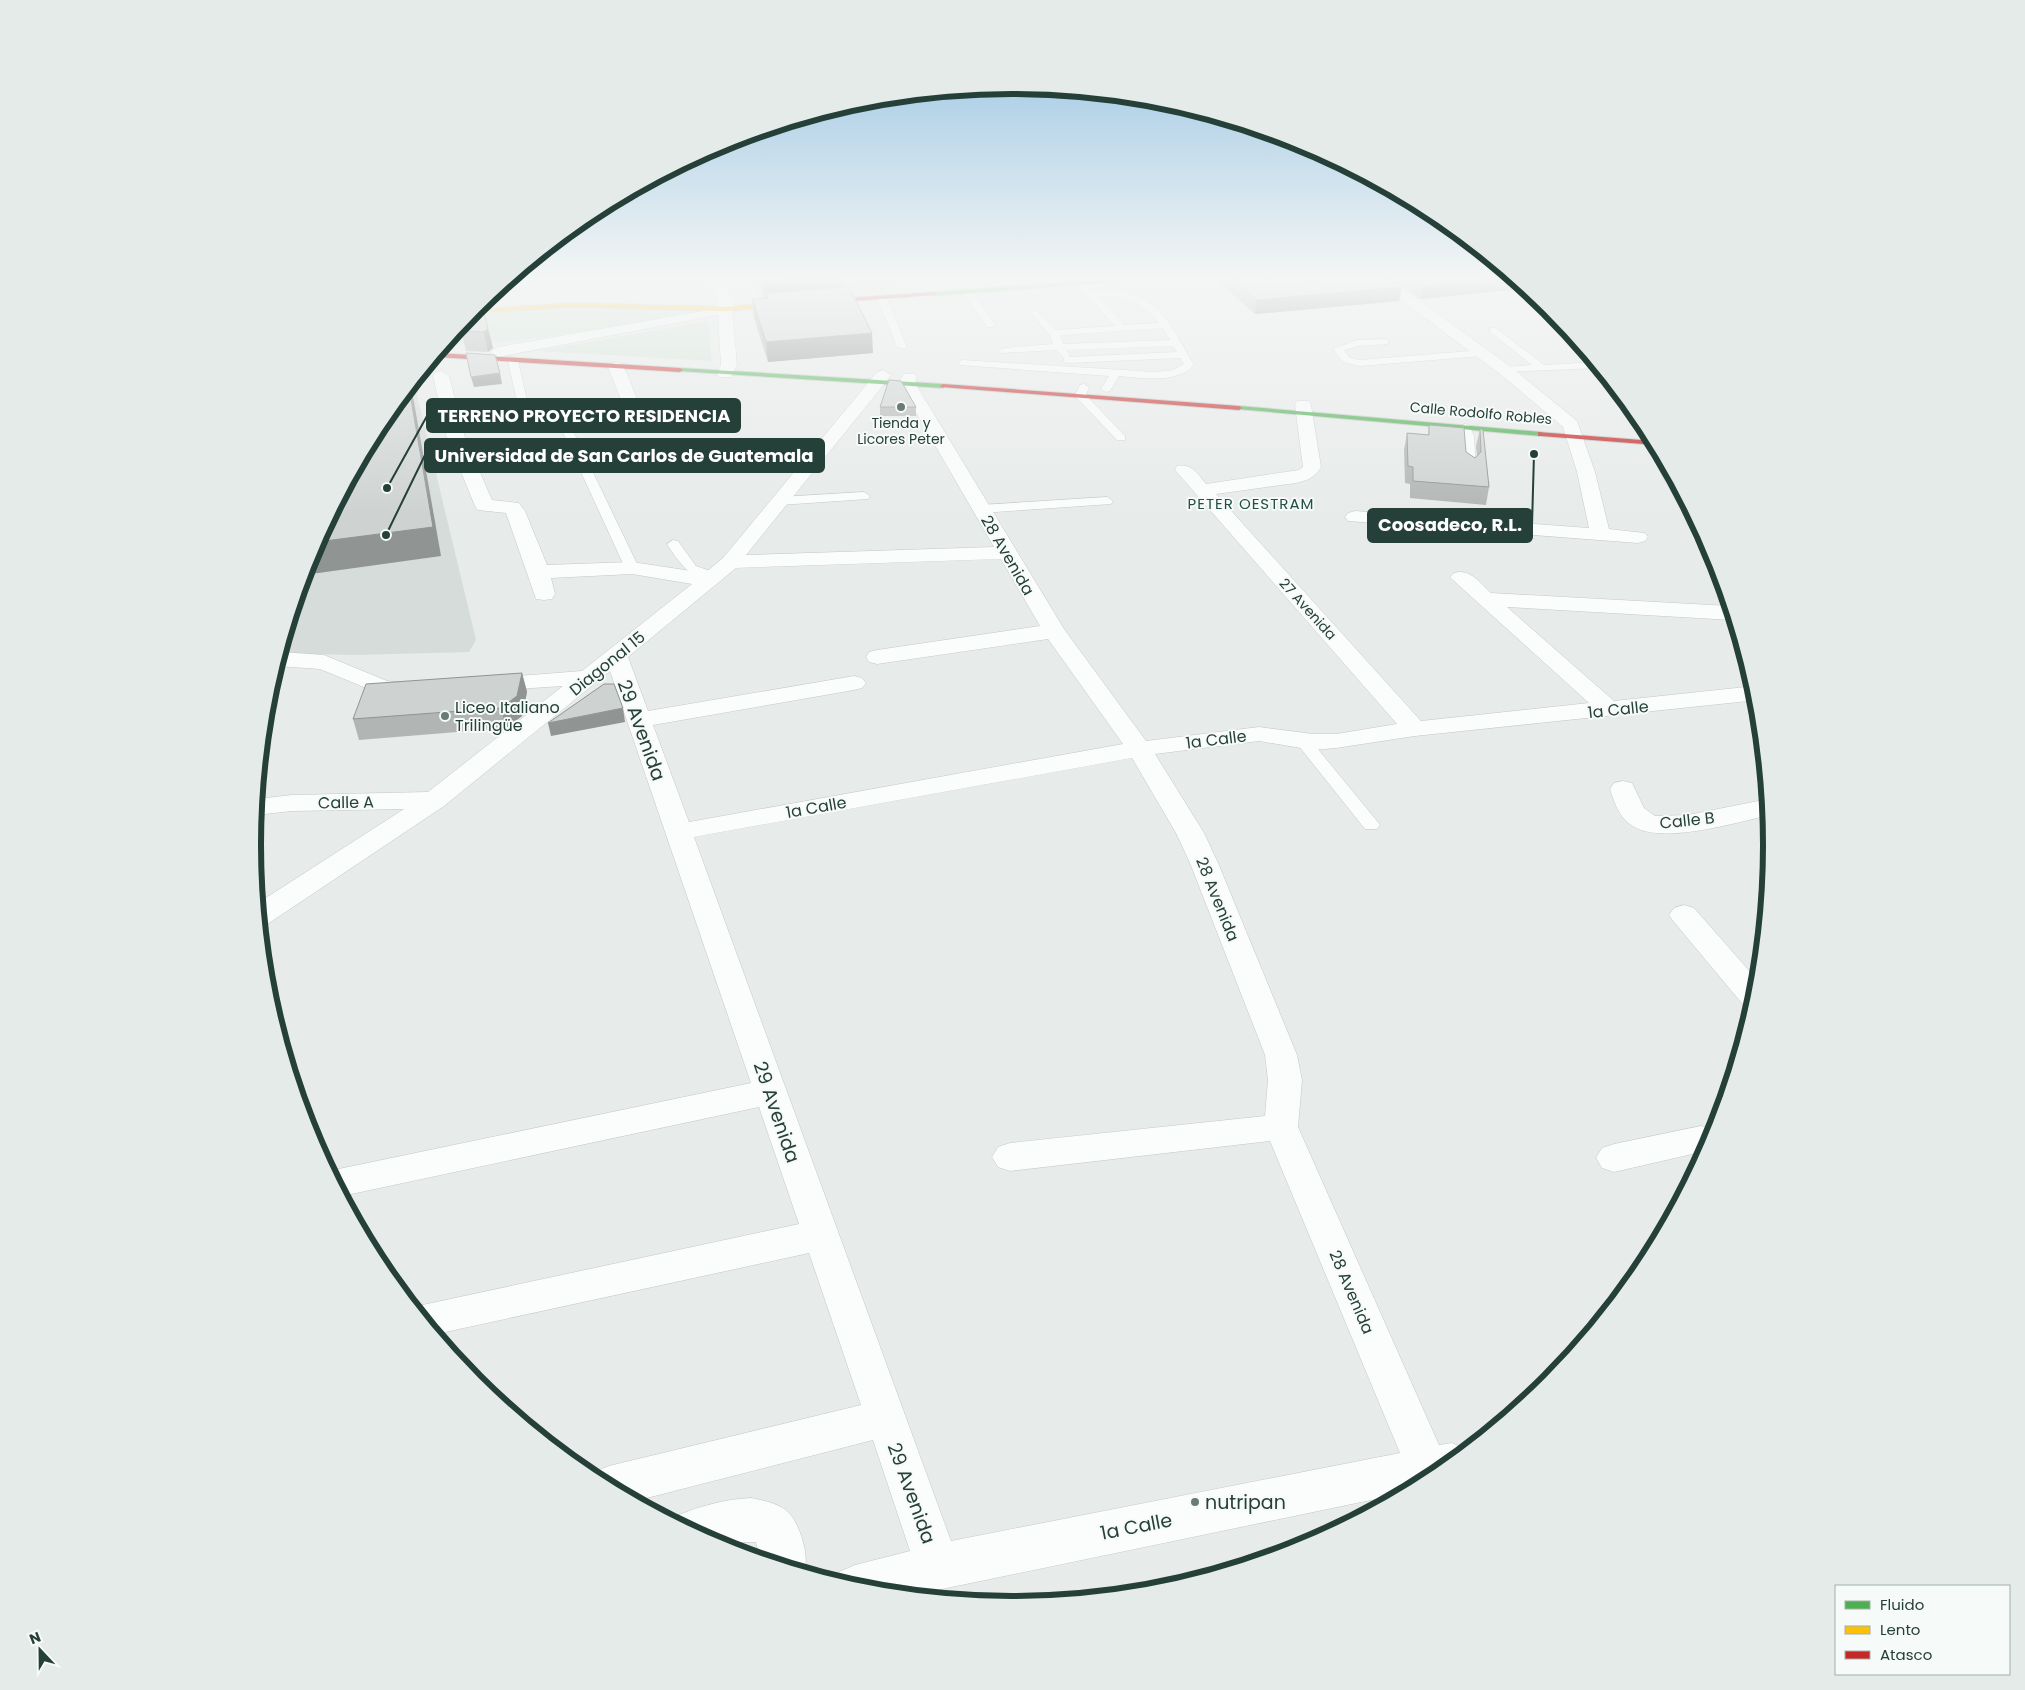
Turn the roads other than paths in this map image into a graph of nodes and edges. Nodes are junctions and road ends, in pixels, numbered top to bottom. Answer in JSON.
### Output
{"nodes":[{"id":1,"x":465,"y":358,"type":"edge"},
{"id":2,"x":573,"y":358,"type":"edge"},
{"id":3,"x":727,"y":358,"type":"edge"},
{"id":4,"x":1117,"y":358,"type":"edge"},
{"id":5,"x":1185,"y":358,"type":"edge"},
{"id":6,"x":1345,"y":358,"type":"edge"},
{"id":7,"x":1423,"y":358,"type":"edge"},
{"id":8,"x":1489,"y":358,"type":"edge"},
{"id":9,"x":1529,"y":358,"type":"edge"},
{"id":10,"x":1068,"y":360,"type":"joint"},
{"id":11,"x":513,"y":361,"type":"junction"},
{"id":12,"x":964,"y":363,"type":"dead end"},
{"id":13,"x":1590,"y":365,"type":"edge"},
{"id":14,"x":616,"y":367,"type":"junction"},
{"id":15,"x":1542,"y":368,"type":"junction"},
{"id":16,"x":727,"y":370,"type":"junction"},
{"id":17,"x":1505,"y":370,"type":"junction"},
{"id":18,"x":1077,"y":371,"type":"junction"},
{"id":19,"x":1116,"y":373,"type":"junction"},
{"id":20,"x":441,"y":376,"type":"dead end"},
{"id":21,"x":880,"y":379,"type":"junction"},
{"id":22,"x":908,"y":380,"type":"junction"},
{"id":23,"x":1106,"y":389,"type":"junction"},
{"id":24,"x":1082,"y":391,"type":"junction"},
{"id":25,"x":1303,"y":409,"type":"junction"},
{"id":26,"x":703,"y":426,"type":"dead end"},
{"id":27,"x":1465,"y":427,"type":"junction"},
{"id":28,"x":1573,"y":430,"type":"junction"},
{"id":29,"x":1639,"y":432,"type":"edge"},
{"id":30,"x":1121,"y":438,"type":"dead end"},
{"id":31,"x":1646,"y":442,"type":"edge"},
{"id":32,"x":1470,"y":468,"type":"edge"},
{"id":33,"x":1184,"y":470,"type":"dead end"},
{"id":34,"x":1202,"y":490,"type":"junction"},
{"id":35,"x":864,"y":496,"type":"dead end"},
{"id":36,"x":780,"y":501,"type":"junction"},
{"id":37,"x":1107,"y":501,"type":"dead end"},
{"id":38,"x":982,"y":509,"type":"junction"},
{"id":39,"x":1355,"y":517,"type":"dead end"},
{"id":40,"x":1600,"y":533,"type":"junction"},
{"id":41,"x":1638,"y":537,"type":"dead end"},
{"id":42,"x":673,"y":544,"type":"dead end"},
{"id":43,"x":1007,"y":553,"type":"junction"},
{"id":44,"x":632,"y":568,"type":"junction"},
{"id":45,"x":539,"y":572,"type":"junction"},
{"id":46,"x":718,"y":573,"type":"junction"},
{"id":47,"x":1462,"y":577,"type":"dead end"},
{"id":48,"x":544,"y":594,"type":"dead end"},
{"id":49,"x":1487,"y":599,"type":"junction"},
{"id":50,"x":1727,"y":613,"type":"edge"},
{"id":51,"x":1054,"y":632,"type":"junction"},
{"id":52,"x":616,"y":657,"type":"junction"},
{"id":53,"x":877,"y":657,"type":"dead end"},
{"id":54,"x":285,"y":659,"type":"edge"},
{"id":55,"x":591,"y":678,"type":"junction"},
{"id":56,"x":854,"y":683,"type":"dead end"},
{"id":57,"x":467,"y":685,"type":"edge"},
{"id":58,"x":429,"y":688,"type":"edge"},
{"id":59,"x":1748,"y":695,"type":"edge"},
{"id":60,"x":1610,"y":710,"type":"junction"},
{"id":61,"x":639,"y":720,"type":"junction"},
{"id":62,"x":1415,"y":729,"type":"junction"},
{"id":63,"x":1302,"y":740,"type":"junction"},
{"id":64,"x":1139,"y":749,"type":"junction"},
{"id":65,"x":1623,"y":790,"type":"dead end"},
{"id":66,"x":435,"y":800,"type":"junction"},
{"id":67,"x":263,"y":806,"type":"edge"},
{"id":68,"x":1762,"y":808,"type":"edge"},
{"id":69,"x":1371,"y":825,"type":"dead end"},
{"id":70,"x":679,"y":832,"type":"junction"},
{"id":71,"x":265,"y":913,"type":"edge"},
{"id":72,"x":1684,"y":915,"type":"dead end"},
{"id":73,"x":1749,"y":990,"type":"edge"},
{"id":74,"x":770,"y":1092,"type":"junction"},
{"id":75,"x":1281,"y":1127,"type":"junction"},
{"id":76,"x":1704,"y":1139,"type":"edge"},
{"id":77,"x":1010,"y":1157,"type":"dead end"},
{"id":78,"x":1614,"y":1158,"type":"dead end"},
{"id":79,"x":342,"y":1182,"type":"edge"},
{"id":80,"x":821,"y":1235,"type":"junction"},
{"id":81,"x":430,"y":1319,"type":"edge"},
{"id":82,"x":885,"y":1418,"type":"junction"},
{"id":83,"x":1438,"y":1464,"type":"edge"},
{"id":84,"x":1436,"y":1466,"type":"edge"},
{"id":85,"x":619,"y":1485,"type":"edge"},
{"id":86,"x":702,"y":1529,"type":"edge"},
{"id":87,"x":783,"y":1560,"type":"edge"},
{"id":88,"x":938,"y":1566,"type":"junction"},
{"id":89,"x":873,"y":1583,"type":"edge"}],
"edges":[{"from":1,"to":11,"type":"main road","name":"Calle Rodolfo Robles"},
{"from":2,"to":16,"type":"main road","name":"Calle Rodolfo Robles"},
{"from":3,"to":16,"type":"street"},
{"from":4,"to":10,"type":"lane"},
{"from":5,"to":19,"type":"lane"},
{"from":6,"to":7,"type":"lane"},
{"from":8,"to":17,"type":"street"},
{"from":9,"to":15,"type":"lane"},
{"from":10,"to":18,"type":"lane"},
{"from":11,"to":14,"type":"main road","name":"Calle Rodolfo Robles"},
{"from":11,"to":44,"type":"lane"},
{"from":12,"to":18,"type":"lane"},
{"from":13,"to":15,"type":"lane"},
{"from":14,"to":16,"type":"main road","name":"Calle Rodolfo Robles"},
{"from":14,"to":26,"type":"street"},
{"from":15,"to":17,"type":"lane"},
{"from":16,"to":21,"type":"main road","name":"Calle Rodolfo Robles"},
{"from":17,"to":28,"type":"street"},
{"from":18,"to":19,"type":"lane"},
{"from":19,"to":23,"type":"lane"},
{"from":20,"to":45,"type":"street"},
{"from":21,"to":22,"type":"main road","name":"Calle Rodolfo Robles"},
{"from":21,"to":36,"type":"street","name":"Diagonal 15"},
{"from":22,"to":24,"type":"main road","name":"Calle Rodolfo Robles"},
{"from":22,"to":38,"type":"street","name":"28 Avenida"},
{"from":23,"to":24,"type":"main road","name":"Calle Rodolfo Robles"},
{"from":23,"to":25,"type":"main road","name":"Calle Rodolfo Robles"},
{"from":24,"to":25,"type":"main road","name":"Calle Rodolfo Robles"},
{"from":24,"to":30,"type":"lane"},
{"from":25,"to":27,"type":"main road","name":"Calle Rodolfo Robles"},
{"from":25,"to":28,"type":"main road","name":"Calle Rodolfo Robles"},
{"from":25,"to":34,"type":"street"},
{"from":27,"to":28,"type":"main road","name":"Calle Rodolfo Robles"},
{"from":27,"to":32,"type":"lane"},
{"from":28,"to":29,"type":"main road","name":"Calle Rodolfo Robles"},
{"from":28,"to":31,"type":"main road","name":"Calle Rodolfo Robles"},
{"from":28,"to":40,"type":"street"},
{"from":33,"to":34,"type":"street","name":"27 Avenida"},
{"from":34,"to":62,"type":"street","name":"27 Avenida"},
{"from":35,"to":36,"type":"lane"},
{"from":36,"to":46,"type":"street","name":"Diagonal 15"},
{"from":37,"to":38,"type":"lane"},
{"from":38,"to":43,"type":"street","name":"28 Avenida"},
{"from":39,"to":40,"type":"street"},
{"from":40,"to":41,"type":"street"},
{"from":42,"to":46,"type":"lane"},
{"from":43,"to":46,"type":"street"},
{"from":43,"to":51,"type":"street","name":"28 Avenida"},
{"from":44,"to":45,"type":"street"},
{"from":44,"to":46,"type":"street"},
{"from":45,"to":48,"type":"street"},
{"from":46,"to":52,"type":"street","name":"Diagonal 15"},
{"from":47,"to":49,"type":"street"},
{"from":49,"to":50,"type":"street"},
{"from":49,"to":60,"type":"street"},
{"from":51,"to":53,"type":"street"},
{"from":51,"to":64,"type":"street","name":"28 Avenida"},
{"from":52,"to":55,"type":"street","name":"Diagonal 15"},
{"from":52,"to":61,"type":"street","name":"29 Avenida"},
{"from":54,"to":58,"type":"street"},
{"from":55,"to":57,"type":"street"},
{"from":55,"to":66,"type":"street","name":"Diagonal 15"},
{"from":56,"to":61,"type":"street"},
{"from":59,"to":60,"type":"street","name":"1a Calle"},
{"from":60,"to":62,"type":"street","name":"1a Calle"},
{"from":61,"to":70,"type":"street","name":"29 Avenida"},
{"from":62,"to":63,"type":"street","name":"1a Calle"},
{"from":63,"to":64,"type":"street","name":"1a Calle"},
{"from":63,"to":69,"type":"lane"},
{"from":64,"to":70,"type":"street","name":"1a Calle"},
{"from":64,"to":75,"type":"street","name":"28 Avenida"},
{"from":65,"to":68,"type":"street","name":"Calle B"},
{"from":66,"to":67,"type":"street","name":"Calle A"},
{"from":66,"to":71,"type":"street","name":"Diagonal 15"},
{"from":70,"to":74,"type":"street","name":"29 Avenida"},
{"from":72,"to":73,"type":"street"},
{"from":74,"to":79,"type":"street"},
{"from":74,"to":80,"type":"street","name":"29 Avenida"},
{"from":75,"to":77,"type":"street"},
{"from":75,"to":83,"type":"street","name":"28 Avenida"},
{"from":76,"to":78,"type":"street"},
{"from":80,"to":81,"type":"street"},
{"from":80,"to":82,"type":"street","name":"29 Avenida"},
{"from":82,"to":85,"type":"street"},
{"from":82,"to":88,"type":"street","name":"29 Avenida"},
{"from":84,"to":88,"type":"street","name":"1a Calle"},
{"from":86,"to":87,"type":"street"},
{"from":88,"to":89,"type":"street","name":"1a Calle"}]}
